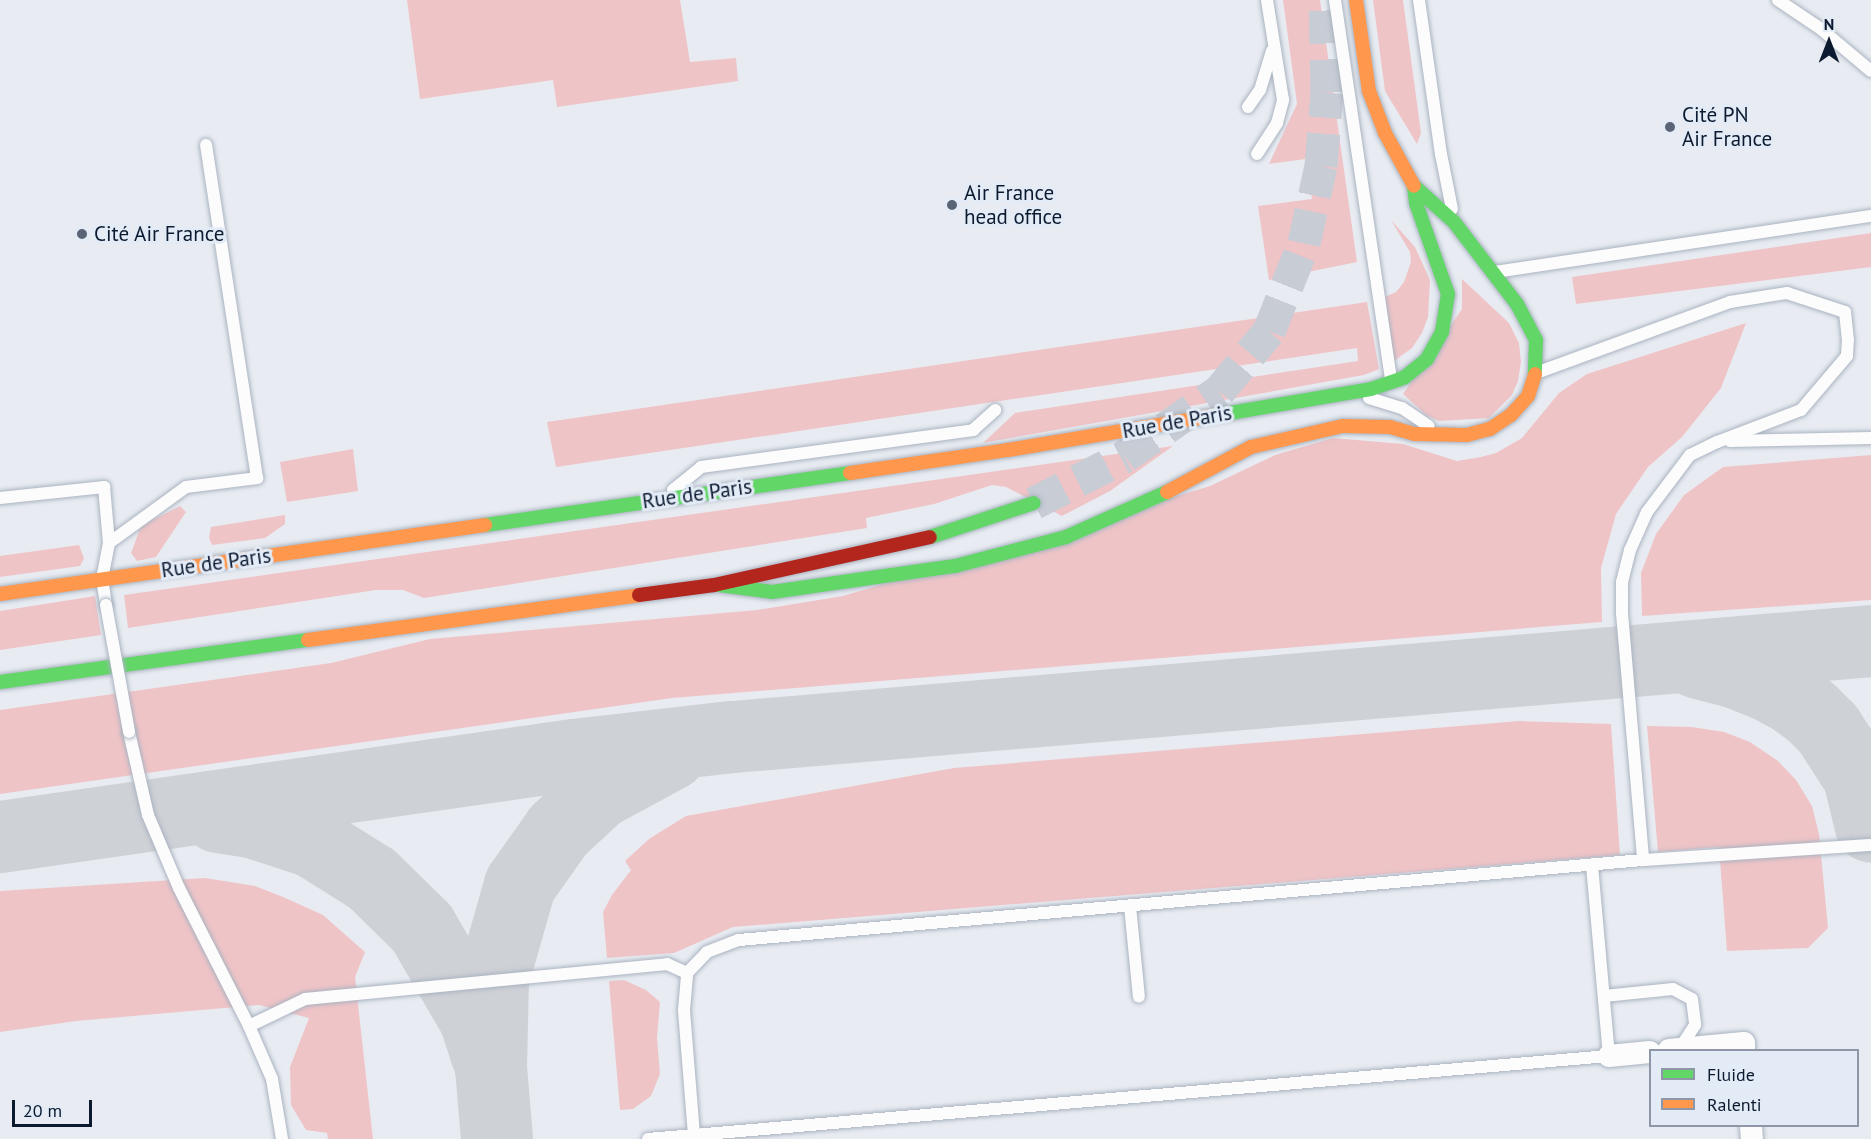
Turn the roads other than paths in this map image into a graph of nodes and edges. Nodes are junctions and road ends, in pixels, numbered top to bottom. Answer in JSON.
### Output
{"nodes":[{"id":1,"x":1267,"y":0,"type":"edge"},
{"id":2,"x":1335,"y":0,"type":"edge"},
{"id":3,"x":1356,"y":0,"type":"edge"},
{"id":4,"x":1419,"y":0,"type":"edge"},
{"id":5,"x":1778,"y":0,"type":"edge"},
{"id":6,"x":1273,"y":47,"type":"junction"},
{"id":7,"x":1871,"y":71,"type":"edge"},
{"id":8,"x":1248,"y":107,"type":"dead end"},
{"id":9,"x":206,"y":145,"type":"dead end"},
{"id":10,"x":1257,"y":154,"type":"dead end"},
{"id":11,"x":1414,"y":186,"type":"junction"},
{"id":12,"x":1871,"y":216,"type":"edge"},
{"id":13,"x":1454,"y":222,"type":"junction"},
{"id":14,"x":1492,"y":272,"type":"junction"},
{"id":15,"x":1535,"y":374,"type":"junction"},
{"id":16,"x":1391,"y":382,"type":"junction"},
{"id":17,"x":1345,"y":393,"type":"junction"},
{"id":18,"x":995,"y":410,"type":"dead end"},
{"id":19,"x":1438,"y":433,"type":"junction"},
{"id":20,"x":1871,"y":438,"type":"edge"},
{"id":21,"x":1717,"y":442,"type":"junction"},
{"id":22,"x":0,"y":498,"type":"edge"},
{"id":23,"x":660,"y":500,"type":"junction"},
{"id":24,"x":1034,"y":503,"type":"tunnel mouth"},
{"id":25,"x":109,"y":543,"type":"junction"},
{"id":26,"x":102,"y":579,"type":"junction"},
{"id":27,"x":714,"y":585,"type":"junction"},
{"id":28,"x":0,"y":594,"type":"edge"},
{"id":29,"x":0,"y":682,"type":"edge"},
{"id":30,"x":1871,"y":845,"type":"edge"},
{"id":31,"x":1643,"y":860,"type":"junction"},
{"id":32,"x":1592,"y":866,"type":"junction"},
{"id":33,"x":1130,"y":906,"type":"junction"},
{"id":34,"x":687,"y":973,"type":"junction"},
{"id":35,"x":1604,"y":996,"type":"junction"},
{"id":36,"x":1139,"y":997,"type":"dead end"},
{"id":37,"x":249,"y":1026,"type":"junction"},
{"id":38,"x":1675,"y":1049,"type":"edge"},
{"id":39,"x":1684,"y":1049,"type":"edge"},
{"id":40,"x":1744,"y":1049,"type":"edge"},
{"id":41,"x":1649,"y":1052,"type":"edge"},
{"id":42,"x":1609,"y":1056,"type":"junction"},
{"id":43,"x":694,"y":1135,"type":"junction"},
{"id":44,"x":282,"y":1139,"type":"edge"},
{"id":45,"x":648,"y":1139,"type":"edge"}],
"edges":[{"from":1,"to":6,"type":"lane"},
{"from":2,"to":16,"type":"lane"},
{"from":3,"to":11,"type":"street"},
{"from":4,"to":13,"type":"lane"},
{"from":5,"to":7,"type":"lane"},
{"from":6,"to":8,"type":"lane"},
{"from":6,"to":10,"type":"lane"},
{"from":9,"to":25,"type":"lane"},
{"from":11,"to":13,"type":"street"},
{"from":11,"to":16,"type":"street","name":"Rue de Paris"},
{"from":12,"to":14,"type":"lane"},
{"from":13,"to":14,"type":"street"},
{"from":14,"to":15,"type":"street"},
{"from":15,"to":19,"type":"street"},
{"from":15,"to":21,"type":"lane"},
{"from":16,"to":17,"type":"street","name":"Rue de Paris"},
{"from":17,"to":19,"type":"lane"},
{"from":17,"to":23,"type":"street","name":"Rue de Paris"},
{"from":18,"to":23,"type":"lane"},
{"from":19,"to":27,"type":"street"},
{"from":20,"to":21,"type":"lane"},
{"from":21,"to":31,"type":"lane"},
{"from":22,"to":25,"type":"lane"},
{"from":23,"to":26,"type":"street","name":"Rue de Paris"},
{"from":24,"to":27,"type":"street"},
{"from":25,"to":26,"type":"lane"},
{"from":26,"to":28,"type":"street","name":"Rue de Paris"},
{"from":26,"to":37,"type":"lane","bridge":true},
{"from":27,"to":29,"type":"street"},
{"from":30,"to":31,"type":"lane"},
{"from":31,"to":32,"type":"lane"},
{"from":32,"to":33,"type":"lane"},
{"from":32,"to":35,"type":"lane"},
{"from":33,"to":34,"type":"lane"},
{"from":33,"to":36,"type":"lane"},
{"from":34,"to":37,"type":"lane"},
{"from":34,"to":43,"type":"lane"},
{"from":35,"to":38,"type":"lane"},
{"from":35,"to":42,"type":"lane"},
{"from":37,"to":44,"type":"lane"},
{"from":39,"to":40,"type":"street"},
{"from":41,"to":42,"type":"street"},
{"from":42,"to":43,"type":"lane"},
{"from":43,"to":45,"type":"lane"}]}
